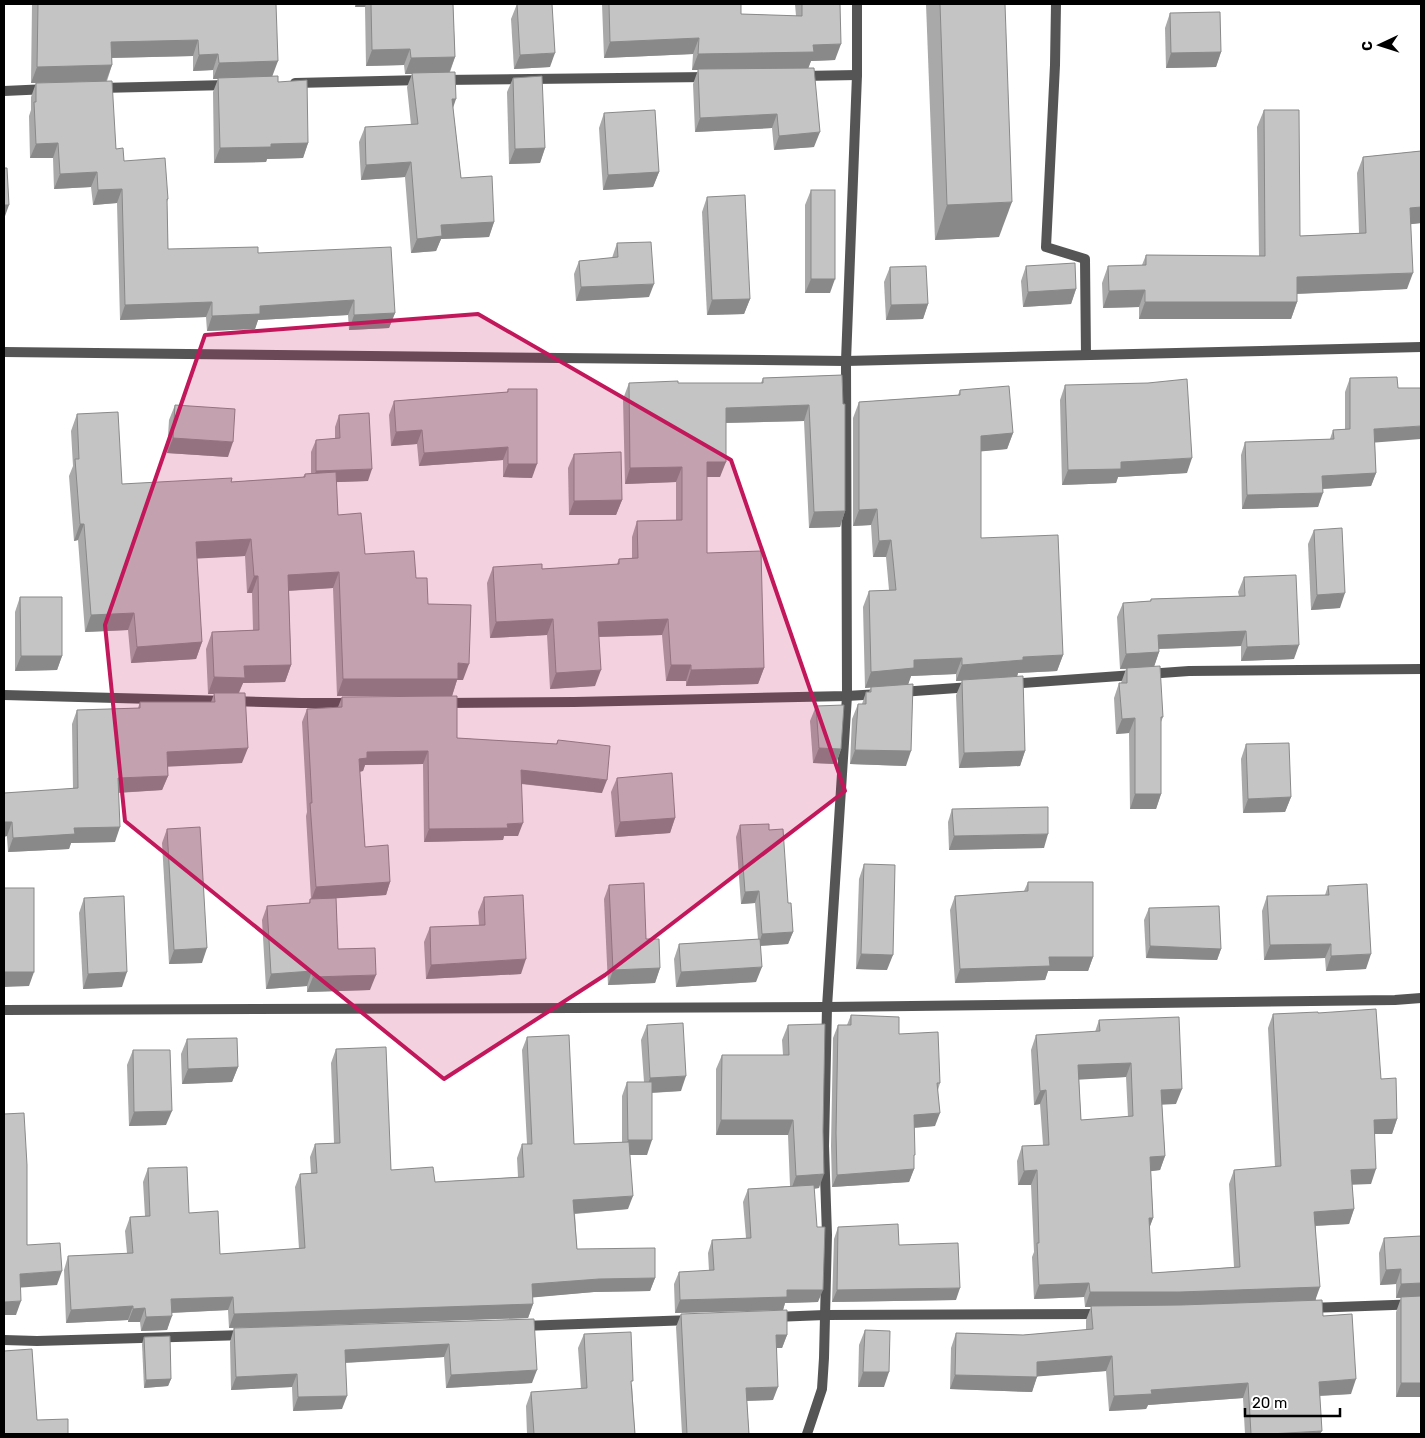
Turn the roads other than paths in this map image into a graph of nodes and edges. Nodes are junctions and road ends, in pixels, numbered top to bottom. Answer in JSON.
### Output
{"nodes":[{"id":1,"x":857,"y":4,"type":"edge"},
{"id":2,"x":1056,"y":4,"type":"edge"},
{"id":3,"x":857,"y":75,"type":"junction"},
{"id":4,"x":788,"y":76,"type":"edge"},
{"id":5,"x":719,"y":77,"type":"edge"},
{"id":6,"x":287,"y":83,"type":"edge"},
{"id":7,"x":238,"y":85,"type":"edge"},
{"id":8,"x":92,"y":88,"type":"edge"},
{"id":9,"x":62,"y":89,"type":"edge"},
{"id":10,"x":4,"y":90,"type":"edge"},
{"id":11,"x":1421,"y":347,"type":"edge"},
{"id":12,"x":4,"y":352,"type":"edge"},
{"id":13,"x":1086,"y":355,"type":"junction"},
{"id":14,"x":846,"y":361,"type":"junction"},
{"id":15,"x":1421,"y":670,"type":"edge"},
{"id":16,"x":1003,"y":685,"type":"edge"},
{"id":17,"x":984,"y":686,"type":"edge"},
{"id":18,"x":4,"y":696,"type":"edge"},
{"id":19,"x":847,"y":696,"type":"junction"},
{"id":20,"x":360,"y":703,"type":"edge"},
{"id":21,"x":428,"y":703,"type":"edge"},
{"id":22,"x":1421,"y":998,"type":"edge"},
{"id":23,"x":827,"y":1006,"type":"junction"},
{"id":24,"x":4,"y":1010,"type":"edge"},
{"id":25,"x":1421,"y":1304,"type":"edge"},
{"id":26,"x":1303,"y":1308,"type":"edge"},
{"id":27,"x":1115,"y":1314,"type":"edge"},
{"id":28,"x":825,"y":1315,"type":"junction"},
{"id":29,"x":765,"y":1317,"type":"edge"},
{"id":30,"x":705,"y":1319,"type":"edge"},
{"id":31,"x":516,"y":1326,"type":"edge"},
{"id":32,"x":259,"y":1335,"type":"edge"},
{"id":33,"x":4,"y":1340,"type":"edge"},
{"id":34,"x":807,"y":1434,"type":"edge"}],
"edges":[{"from":1,"to":3,"type":"street"},
{"from":2,"to":13,"type":"street"},
{"from":3,"to":4,"type":"street"},
{"from":3,"to":14,"type":"street"},
{"from":5,"to":6,"type":"street"},
{"from":7,"to":8,"type":"street"},
{"from":9,"to":10,"type":"street"},
{"from":11,"to":13,"type":"street"},
{"from":12,"to":14,"type":"street"},
{"from":13,"to":14,"type":"street"},
{"from":14,"to":19,"type":"street"},
{"from":15,"to":16,"type":"street"},
{"from":17,"to":19,"type":"street"},
{"from":18,"to":20,"type":"street"},
{"from":19,"to":21,"type":"street"},
{"from":19,"to":23,"type":"street"},
{"from":22,"to":23,"type":"street"},
{"from":23,"to":24,"type":"street"},
{"from":23,"to":28,"type":"street"},
{"from":25,"to":26,"type":"street"},
{"from":27,"to":28,"type":"street"},
{"from":28,"to":29,"type":"street"},
{"from":28,"to":34,"type":"street"},
{"from":30,"to":31,"type":"street"},
{"from":32,"to":33,"type":"street"}]}
